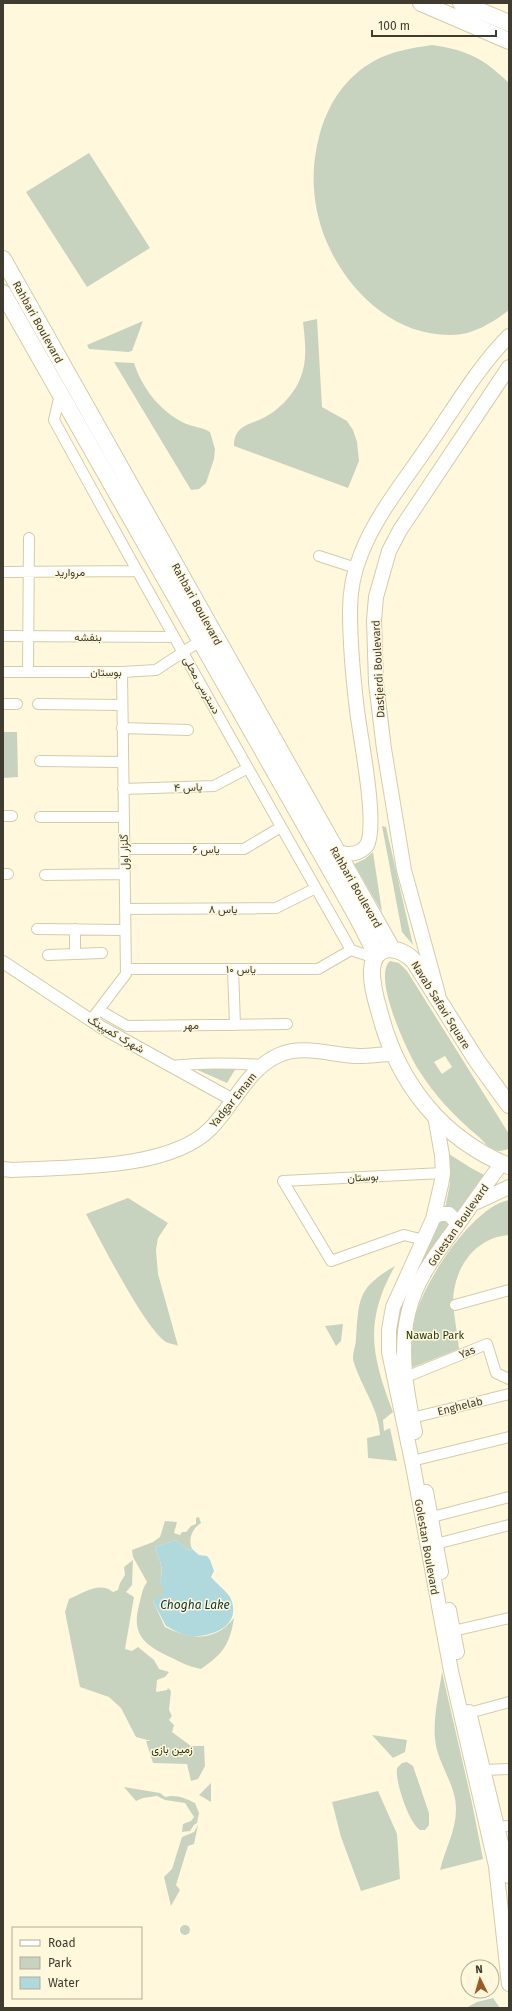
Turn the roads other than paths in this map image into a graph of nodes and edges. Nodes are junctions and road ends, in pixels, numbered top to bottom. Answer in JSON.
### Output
{"nodes":[{"id":1,"x":421,"y":3,"type":"edge"},
{"id":2,"x":461,"y":3,"type":"edge"},
{"id":3,"x":509,"y":24,"type":"edge"},
{"id":4,"x":509,"y":41,"type":"edge"},
{"id":5,"x":3,"y":259,"type":"edge"},
{"id":6,"x":3,"y":293,"type":"edge"},
{"id":7,"x":509,"y":336,"type":"edge"},
{"id":8,"x":509,"y":367,"type":"edge"},
{"id":9,"x":60,"y":394,"type":"junction"},
{"id":10,"x":29,"y":538,"type":"dead end"},
{"id":11,"x":319,"y":556,"type":"dead end"},
{"id":12,"x":356,"y":568,"type":"junction"},
{"id":13,"x":136,"y":571,"type":"junction"},
{"id":14,"x":3,"y":572,"type":"edge"},
{"id":15,"x":29,"y":572,"type":"junction"},
{"id":16,"x":3,"y":636,"type":"edge"},
{"id":17,"x":29,"y":636,"type":"junction"},
{"id":18,"x":174,"y":637,"type":"junction"},
{"id":19,"x":200,"y":641,"type":"junction"},
{"id":20,"x":183,"y":651,"type":"junction"},
{"id":21,"x":3,"y":672,"type":"edge"},
{"id":22,"x":28,"y":672,"type":"junction"},
{"id":23,"x":122,"y":672,"type":"junction"},
{"id":24,"x":3,"y":704,"type":"edge"},
{"id":25,"x":17,"y":704,"type":"dead end"},
{"id":26,"x":38,"y":704,"type":"dead end"},
{"id":27,"x":122,"y":705,"type":"junction"},
{"id":28,"x":122,"y":728,"type":"junction"},
{"id":29,"x":188,"y":730,"type":"dead end"},
{"id":30,"x":40,"y":762,"type":"dead end"},
{"id":31,"x":123,"y":762,"type":"junction"},
{"id":32,"x":248,"y":768,"type":"junction"},
{"id":33,"x":123,"y":789,"type":"junction"},
{"id":34,"x":40,"y":817,"type":"dead end"},
{"id":35,"x":124,"y":817,"type":"junction"},
{"id":36,"x":282,"y":827,"type":"junction"},
{"id":37,"x":124,"y":849,"type":"junction"},
{"id":38,"x":337,"y":852,"type":"junction"},
{"id":39,"x":124,"y":874,"type":"junction"},
{"id":40,"x":45,"y":875,"type":"dead end"},
{"id":41,"x":316,"y":888,"type":"junction"},
{"id":42,"x":125,"y":909,"type":"junction"},
{"id":43,"x":37,"y":929,"type":"dead end"},
{"id":44,"x":75,"y":929,"type":"junction"},
{"id":45,"x":125,"y":930,"type":"junction"},
{"id":46,"x":392,"y":949,"type":"junction"},
{"id":47,"x":350,"y":950,"type":"junction"},
{"id":48,"x":102,"y":953,"type":"dead end"},
{"id":49,"x":75,"y":954,"type":"junction"},
{"id":50,"x":48,"y":955,"type":"dead end"},
{"id":51,"x":375,"y":958,"type":"junction"},
{"id":52,"x":3,"y":962,"type":"edge"},
{"id":53,"x":126,"y":969,"type":"junction"},
{"id":54,"x":233,"y":969,"type":"junction"},
{"id":55,"x":441,"y":1002,"type":"junction"},
{"id":56,"x":99,"y":1010,"type":"junction"},
{"id":57,"x":92,"y":1020,"type":"junction"},
{"id":58,"x":287,"y":1024,"type":"dead end"},
{"id":59,"x":235,"y":1025,"type":"junction"},
{"id":60,"x":393,"y":1054,"type":"junction"},
{"id":61,"x":262,"y":1065,"type":"junction"},
{"id":62,"x":172,"y":1066,"type":"junction"},
{"id":63,"x":233,"y":1100,"type":"junction"},
{"id":64,"x":509,"y":1104,"type":"edge"},
{"id":65,"x":435,"y":1116,"type":"junction"},
{"id":66,"x":505,"y":1164,"type":"edge"},
{"id":67,"x":3,"y":1169,"type":"edge"},
{"id":68,"x":443,"y":1173,"type":"junction"},
{"id":69,"x":509,"y":1187,"type":"edge"},
{"id":70,"x":471,"y":1206,"type":"junction"},
{"id":71,"x":434,"y":1217,"type":"junction"},
{"id":72,"x":458,"y":1224,"type":"junction"},
{"id":73,"x":424,"y":1240,"type":"junction"},
{"id":74,"x":509,"y":1290,"type":"edge"},
{"id":75,"x":455,"y":1305,"type":"dead end"},
{"id":76,"x":390,"y":1323,"type":"junction"},
{"id":77,"x":406,"y":1324,"type":"junction"},
{"id":78,"x":406,"y":1376,"type":"junction"},
{"id":79,"x":509,"y":1379,"type":"edge"},
{"id":80,"x":509,"y":1394,"type":"edge"},
{"id":81,"x":412,"y":1418,"type":"junction"},
{"id":82,"x":509,"y":1437,"type":"edge"},
{"id":83,"x":420,"y":1459,"type":"junction"},
{"id":84,"x":509,"y":1497,"type":"edge"},
{"id":85,"x":432,"y":1517,"type":"junction"},
{"id":86,"x":509,"y":1525,"type":"edge"},
{"id":87,"x":436,"y":1544,"type":"junction"},
{"id":88,"x":509,"y":1618,"type":"edge"},
{"id":89,"x":453,"y":1632,"type":"junction"},
{"id":90,"x":509,"y":1702,"type":"edge"},
{"id":91,"x":469,"y":1713,"type":"junction"},
{"id":92,"x":509,"y":1769,"type":"edge"},
{"id":93,"x":483,"y":1770,"type":"junction"},
{"id":94,"x":503,"y":1826,"type":"edge"},
{"id":95,"x":509,"y":1876,"type":"edge"},
{"id":96,"x":509,"y":1984,"type":"edge"}],
"edges":[{"from":1,"to":4,"type":"main road"},
{"from":2,"to":3,"type":"main road"},
{"from":5,"to":38,"type":"main road","name":"Rahbari Boulevard"},
{"from":6,"to":9,"type":"main road","name":"Rahbari Boulevard"},
{"from":7,"to":12,"type":"main road","name":"Dastjerdi Boulevard"},
{"from":8,"to":55,"type":"main road","name":"Dastjerdi Boulevard"},
{"from":9,"to":13,"type":"street","name":"دسترسی محلی"},
{"from":9,"to":19,"type":"main road","name":"Rahbari Boulevard"},
{"from":10,"to":15,"type":"street"},
{"from":11,"to":12,"type":"street"},
{"from":12,"to":38,"type":"main road","name":"Dastjerdi Boulevard"},
{"from":13,"to":15,"type":"street","name":"مروارید"},
{"from":13,"to":18,"type":"street","name":"دسترسی محلی"},
{"from":14,"to":15,"type":"street","name":"مروارید"},
{"from":15,"to":17,"type":"street"},
{"from":16,"to":17,"type":"street","name":"بنفشه"},
{"from":17,"to":18,"type":"street","name":"بنفشه"},
{"from":17,"to":22,"type":"street"},
{"from":18,"to":20,"type":"street","name":"دسترسی محلی"},
{"from":19,"to":20,"type":"street","name":"بوستان"},
{"from":19,"to":51,"type":"main road","name":"Rahbari Boulevard"},
{"from":20,"to":23,"type":"street","name":"بوستان"},
{"from":20,"to":32,"type":"street","name":"دسترسی محلی"},
{"from":21,"to":22,"type":"street","name":"بوستان"},
{"from":22,"to":23,"type":"street","name":"بوستان"},
{"from":23,"to":27,"type":"street","name":"گلزار اول"},
{"from":24,"to":25,"type":"street"},
{"from":26,"to":27,"type":"street"},
{"from":27,"to":28,"type":"street","name":"گلزار اول"},
{"from":28,"to":29,"type":"street"},
{"from":28,"to":31,"type":"street","name":"گلزار اول"},
{"from":30,"to":31,"type":"street"},
{"from":31,"to":33,"type":"street","name":"گلزار اول"},
{"from":32,"to":33,"type":"street","name":"یاس ۴"},
{"from":32,"to":36,"type":"street","name":"دسترسی محلی"},
{"from":33,"to":35,"type":"street","name":"گلزار اول"},
{"from":34,"to":35,"type":"street"},
{"from":35,"to":37,"type":"street","name":"گلزار اول"},
{"from":36,"to":37,"type":"street","name":"یاس ۶"},
{"from":36,"to":41,"type":"street","name":"دسترسی محلی"},
{"from":37,"to":39,"type":"street","name":"گلزار اول"},
{"from":38,"to":46,"type":"main road","name":"Rahbari Boulevard"},
{"from":39,"to":40,"type":"street"},
{"from":39,"to":42,"type":"street","name":"گلزار اول"},
{"from":41,"to":42,"type":"street","name":"یاس ۸"},
{"from":41,"to":47,"type":"street","name":"دسترسی محلی"},
{"from":42,"to":45,"type":"street","name":"گلزار اول"},
{"from":43,"to":44,"type":"street"},
{"from":44,"to":45,"type":"street"},
{"from":44,"to":49,"type":"street"},
{"from":45,"to":53,"type":"street","name":"گلزار اول"},
{"from":46,"to":51,"type":"main road"},
{"from":46,"to":55,"type":"main road","name":"Navab Safavi Square"},
{"from":47,"to":51,"type":"street"},
{"from":47,"to":54,"type":"street","name":"یاس ۱۰"},
{"from":48,"to":49,"type":"street"},
{"from":49,"to":50,"type":"street"},
{"from":51,"to":60,"type":"main road"},
{"from":52,"to":57,"type":"street","name":"شهرک کمپینگ"},
{"from":53,"to":54,"type":"street","name":"یاس ۱۰"},
{"from":53,"to":56,"type":"street","name":"گلزار اول"},
{"from":54,"to":59,"type":"street"},
{"from":55,"to":64,"type":"main road","name":"Navab Safavi Square"},
{"from":56,"to":57,"type":"street","name":"گلزار اول"},
{"from":56,"to":59,"type":"street","name":"مهر"},
{"from":57,"to":62,"type":"street","name":"شهرک کمپینگ"},
{"from":58,"to":59,"type":"street","name":"مهر"},
{"from":60,"to":61,"type":"main road","name":"Yadgar Emam"},
{"from":60,"to":65,"type":"main road"},
{"from":61,"to":62,"type":"street"},
{"from":61,"to":63,"type":"main road","name":"Yadgar Emam"},
{"from":62,"to":63,"type":"street","name":"شهرک کمپینگ"},
{"from":63,"to":67,"type":"main road","name":"Yadgar Emam"},
{"from":65,"to":66,"type":"main road"},
{"from":65,"to":68,"type":"main road","name":"Golestan Boulevard"},
{"from":66,"to":70,"type":"main road","name":"Golestan Boulevard"},
{"from":68,"to":71,"type":"main road","name":"Golestan Boulevard"},
{"from":68,"to":73,"type":"street","name":"بوستان"},
{"from":69,"to":70,"type":"main road"},
{"from":70,"to":72,"type":"main road","name":"Golestan Boulevard"},
{"from":71,"to":72,"type":"main road"},
{"from":71,"to":73,"type":"main road","name":"Golestan Boulevard"},
{"from":72,"to":77,"type":"main road","name":"Golestan Boulevard"},
{"from":73,"to":76,"type":"main road","name":"Golestan Boulevard"},
{"from":74,"to":75,"type":"street"},
{"from":76,"to":77,"type":"main road"},
{"from":76,"to":96,"type":"main road","name":"Golestan Boulevard"},
{"from":77,"to":78,"type":"main road","name":"Golestan Boulevard"},
{"from":78,"to":79,"type":"street","name":"Yas"},
{"from":78,"to":81,"type":"main road","name":"Golestan Boulevard"},
{"from":80,"to":81,"type":"street","name":"Enghelab"},
{"from":81,"to":83,"type":"main road","name":"Golestan Boulevard"},
{"from":82,"to":83,"type":"street"},
{"from":83,"to":85,"type":"main road","name":"Golestan Boulevard"},
{"from":84,"to":85,"type":"street"},
{"from":85,"to":87,"type":"main road","name":"Golestan Boulevard"},
{"from":86,"to":87,"type":"street"},
{"from":87,"to":89,"type":"main road","name":"Golestan Boulevard"},
{"from":88,"to":89,"type":"street"},
{"from":89,"to":91,"type":"main road","name":"Golestan Boulevard"},
{"from":90,"to":91,"type":"street"},
{"from":91,"to":93,"type":"main road","name":"Golestan Boulevard"},
{"from":92,"to":93,"type":"street"},
{"from":93,"to":94,"type":"main road","name":"Golestan Boulevard"},
{"from":94,"to":95,"type":"main road","name":"Golestan Boulevard"}]}
